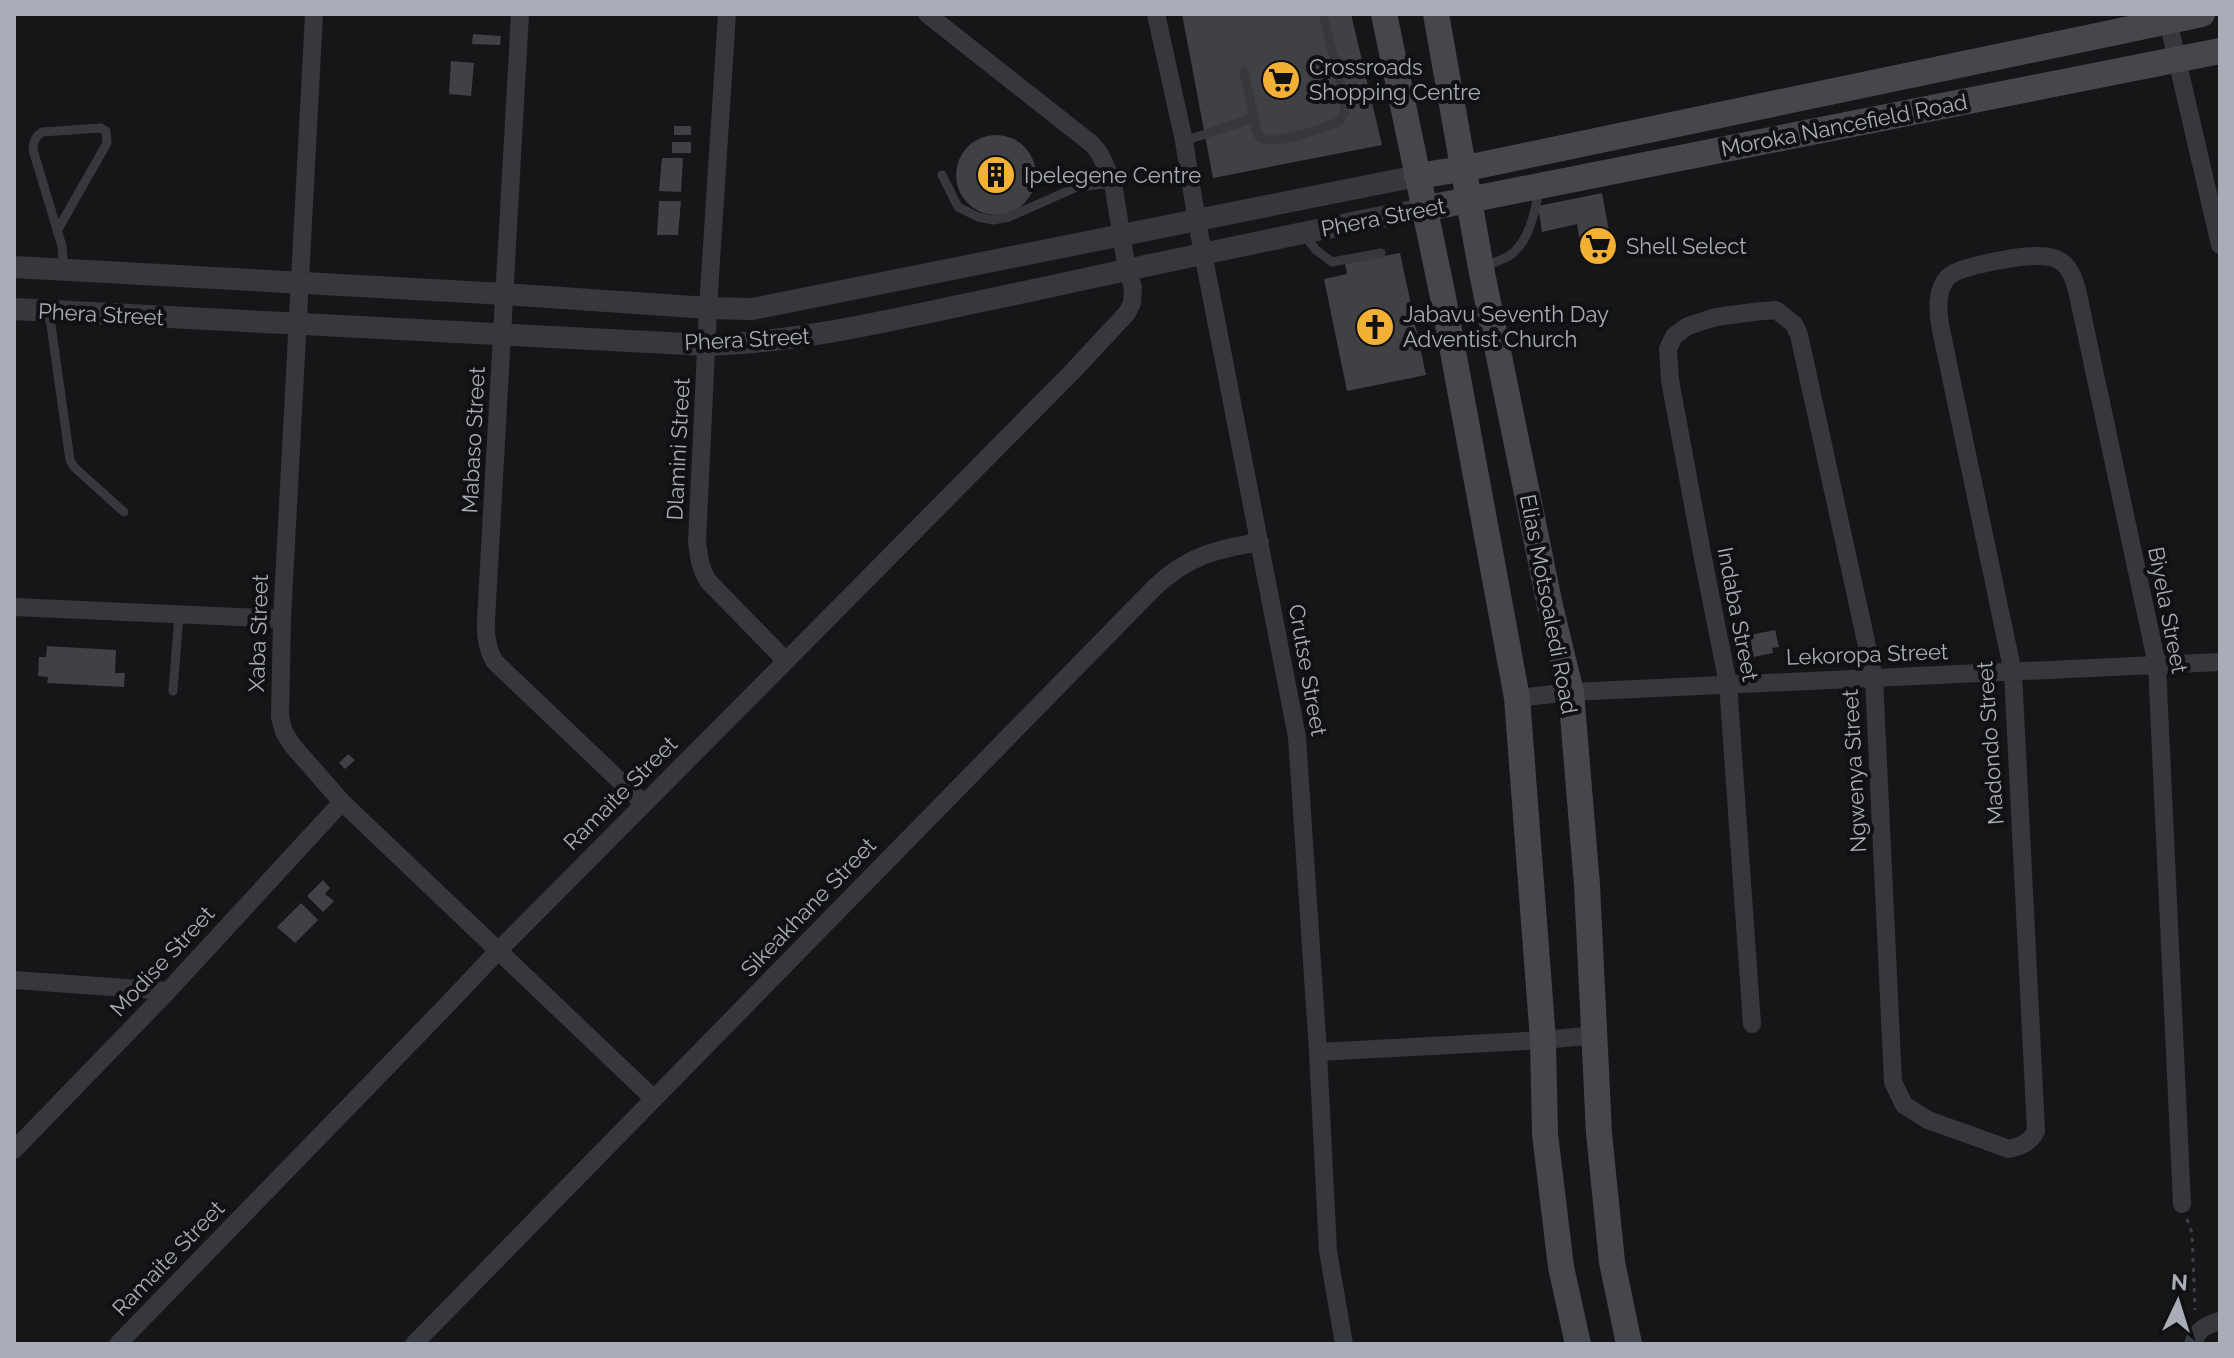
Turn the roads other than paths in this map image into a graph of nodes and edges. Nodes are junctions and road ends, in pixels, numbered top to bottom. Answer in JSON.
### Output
{"nodes":[{"id":1,"x":314,"y":14,"type":"edge"},
{"id":2,"x":520,"y":14,"type":"edge"},
{"id":3,"x":727,"y":14,"type":"edge"},
{"id":4,"x":927,"y":14,"type":"edge"},
{"id":5,"x":1156,"y":14,"type":"edge"},
{"id":6,"x":1323,"y":14,"type":"edge"},
{"id":7,"x":1384,"y":14,"type":"edge"},
{"id":8,"x":1436,"y":14,"type":"edge"},
{"id":9,"x":2202,"y":14,"type":"edge"},
{"id":10,"x":2168,"y":21,"type":"junction"},
{"id":11,"x":2220,"y":51,"type":"edge"},
{"id":12,"x":2178,"y":59,"type":"junction"},
{"id":13,"x":1244,"y":72,"type":"dead end"},
{"id":14,"x":1254,"y":118,"type":"junction"},
{"id":15,"x":1607,"y":139,"type":"junction"},
{"id":16,"x":1184,"y":141,"type":"junction"},
{"id":17,"x":1462,"y":169,"type":"junction"},
{"id":18,"x":1614,"y":171,"type":"junction"},
{"id":19,"x":942,"y":175,"type":"dead end"},
{"id":20,"x":1417,"y":176,"type":"junction"},
{"id":21,"x":1113,"y":183,"type":"junction"},
{"id":22,"x":1540,"y":186,"type":"junction"},
{"id":23,"x":1468,"y":200,"type":"junction"},
{"id":24,"x":2216,"y":204,"type":"edge"},
{"id":25,"x":1423,"y":209,"type":"junction"},
{"id":26,"x":1197,"y":222,"type":"junction"},
{"id":27,"x":57,"y":231,"type":"junction"},
{"id":28,"x":1302,"y":233,"type":"junction"},
{"id":29,"x":1120,"y":234,"type":"junction"},
{"id":30,"x":2220,"y":245,"type":"edge"},
{"id":31,"x":1203,"y":252,"type":"junction"},
{"id":32,"x":1381,"y":253,"type":"dead end"},
{"id":33,"x":14,"y":267,"type":"edge"},
{"id":34,"x":64,"y":270,"type":"junction"},
{"id":35,"x":1127,"y":270,"type":"junction"},
{"id":36,"x":1483,"y":276,"type":"junction"},
{"id":37,"x":301,"y":283,"type":"junction"},
{"id":38,"x":1941,"y":290,"type":"joint"},
{"id":39,"x":1442,"y":292,"type":"junction"},
{"id":40,"x":505,"y":294,"type":"junction"},
{"id":41,"x":708,"y":308,"type":"junction"},
{"id":42,"x":14,"y":309,"type":"edge"},
{"id":43,"x":49,"y":311,"type":"junction"},
{"id":44,"x":1787,"y":317,"type":"joint"},
{"id":45,"x":298,"y":323,"type":"junction"},
{"id":46,"x":503,"y":335,"type":"junction"},
{"id":47,"x":707,"y":345,"type":"junction"},
{"id":48,"x":124,"y":512,"type":"dead end"},
{"id":49,"x":1260,"y":542,"type":"junction"},
{"id":50,"x":14,"y":607,"type":"edge"},
{"id":51,"x":179,"y":615,"type":"junction"},
{"id":52,"x":282,"y":619,"type":"junction"},
{"id":53,"x":786,"y":661,"type":"junction"},
{"id":54,"x":2220,"y":662,"type":"edge"},
{"id":55,"x":2157,"y":665,"type":"junction"},
{"id":56,"x":2013,"y":673,"type":"junction"},
{"id":57,"x":1874,"y":678,"type":"junction"},
{"id":58,"x":1728,"y":684,"type":"junction"},
{"id":59,"x":173,"y":691,"type":"dead end"},
{"id":60,"x":1571,"y":692,"type":"junction"},
{"id":61,"x":1517,"y":698,"type":"junction"},
{"id":62,"x":342,"y":802,"type":"junction"},
{"id":63,"x":643,"y":803,"type":"junction"},
{"id":64,"x":498,"y":951,"type":"junction"},
{"id":65,"x":14,"y":980,"type":"edge"},
{"id":66,"x":168,"y":991,"type":"junction"},
{"id":67,"x":1752,"y":1024,"type":"dead end"},
{"id":68,"x":1596,"y":1035,"type":"junction"},
{"id":69,"x":1543,"y":1040,"type":"junction"},
{"id":70,"x":1318,"y":1052,"type":"junction"},
{"id":71,"x":654,"y":1099,"type":"junction"},
{"id":72,"x":2022,"y":1146,"type":"joint"},
{"id":73,"x":14,"y":1150,"type":"edge"},
{"id":74,"x":2182,"y":1204,"type":"road end"},
{"id":75,"x":2220,"y":1321,"type":"edge"},
{"id":76,"x":2194,"y":1339,"type":"edge"},
{"id":77,"x":118,"y":1344,"type":"edge"},
{"id":78,"x":414,"y":1344,"type":"edge"},
{"id":79,"x":1344,"y":1344,"type":"edge"},
{"id":80,"x":1578,"y":1344,"type":"edge"},
{"id":81,"x":1629,"y":1344,"type":"edge"}],
"edges":[{"from":1,"to":37,"type":"street","name":"Xaba Street"},
{"from":2,"to":40,"type":"street","name":"Mabaso Street"},
{"from":3,"to":41,"type":"street","name":"Dlamini Street"},
{"from":4,"to":21,"type":"street","name":"Ramaite Street"},
{"from":5,"to":16,"type":"street","name":"Crutse Street"},
{"from":6,"to":14,"type":"lane"},
{"from":7,"to":20,"type":"main road"},
{"from":8,"to":17,"type":"main road","name":"Elias Motsoaledi Road"},
{"from":9,"to":10,"type":"main road","name":"Moroka Nancefield Road"},
{"from":10,"to":12,"type":"street"},
{"from":10,"to":15,"type":"main road","name":"Moroka Nancefield Road"},
{"from":11,"to":12,"type":"main road","name":"Moroka Nancefield Road"},
{"from":12,"to":18,"type":"main road","name":"Moroka Nancefield Road"},
{"from":12,"to":24,"type":"street"},
{"from":13,"to":14,"type":"lane"},
{"from":14,"to":16,"type":"lane"},
{"from":15,"to":17,"type":"main road","name":"Moroka Nancefield Road"},
{"from":15,"to":18,"type":"main road"},
{"from":16,"to":26,"type":"street","name":"Crutse Street"},
{"from":17,"to":20,"type":"main road","name":"Phera Street"},
{"from":17,"to":23,"type":"main road","name":"Elias Motsoaledi Road"},
{"from":18,"to":22,"type":"main road","name":"Moroka Nancefield Road"},
{"from":19,"to":21,"type":"lane"},
{"from":20,"to":25,"type":"main road"},
{"from":20,"to":26,"type":"street","name":"Phera Street"},
{"from":21,"to":29,"type":"street","name":"Ramaite Street"},
{"from":22,"to":23,"type":"main road","name":"Moroka Nancefield Road"},
{"from":22,"to":36,"type":"lane"},
{"from":23,"to":25,"type":"main road","name":"Phera Street"},
{"from":23,"to":36,"type":"main road","name":"Elias Motsoaledi Road"},
{"from":24,"to":30,"type":"street"},
{"from":25,"to":28,"type":"street","name":"Phera Street"},
{"from":25,"to":39,"type":"main road"},
{"from":26,"to":29,"type":"street","name":"Phera Street"},
{"from":26,"to":31,"type":"street","name":"Crutse Street"},
{"from":27,"to":27,"type":"lane"},
{"from":27,"to":34,"type":"lane"},
{"from":28,"to":31,"type":"street","name":"Phera Street"},
{"from":28,"to":32,"type":"lane"},
{"from":29,"to":35,"type":"street","name":"Ramaite Street"},
{"from":29,"to":41,"type":"street","name":"Phera Street"},
{"from":31,"to":35,"type":"street","name":"Phera Street"},
{"from":31,"to":49,"type":"street","name":"Crutse Street"},
{"from":33,"to":34,"type":"street","name":"Phera Street"},
{"from":34,"to":37,"type":"street","name":"Phera Street"},
{"from":35,"to":47,"type":"street","name":"Phera Street"},
{"from":35,"to":53,"type":"street","name":"Ramaite Street"},
{"from":36,"to":39,"type":"main road"},
{"from":36,"to":60,"type":"main road","name":"Elias Motsoaledi Road"},
{"from":37,"to":40,"type":"street","name":"Phera Street"},
{"from":37,"to":45,"type":"street","name":"Xaba Street"},
{"from":38,"to":55,"type":"street","name":"Biyela Street"},
{"from":38,"to":56,"type":"street","name":"Madondo Street"},
{"from":39,"to":61,"type":"main road"},
{"from":40,"to":41,"type":"street","name":"Phera Street"},
{"from":40,"to":46,"type":"street","name":"Mabaso Street"},
{"from":41,"to":47,"type":"street","name":"Dlamini Street"},
{"from":42,"to":43,"type":"street","name":"Phera Street"},
{"from":43,"to":45,"type":"street","name":"Phera Street"},
{"from":43,"to":48,"type":"lane"},
{"from":44,"to":57,"type":"street","name":"Ngwenya Street"},
{"from":44,"to":58,"type":"street","name":"Indaba Street"},
{"from":45,"to":46,"type":"street","name":"Phera Street"},
{"from":45,"to":52,"type":"street","name":"Xaba Street"},
{"from":46,"to":47,"type":"street","name":"Phera Street"},
{"from":46,"to":63,"type":"street","name":"Mabaso Street"},
{"from":47,"to":53,"type":"street","name":"Dlamini Street"},
{"from":49,"to":70,"type":"street","name":"Crutse Street"},
{"from":49,"to":71,"type":"street","name":"Sikeakhane Street"},
{"from":50,"to":51,"type":"street"},
{"from":51,"to":52,"type":"street"},
{"from":51,"to":59,"type":"lane"},
{"from":52,"to":62,"type":"street","name":"Xaba Street"},
{"from":53,"to":63,"type":"street","name":"Ramaite Street"},
{"from":54,"to":55,"type":"street","name":"Lekoropa Street"},
{"from":55,"to":56,"type":"street","name":"Lekoropa Street"},
{"from":55,"to":74,"type":"street","name":"Biyela Street"},
{"from":56,"to":57,"type":"street","name":"Lekoropa Street"},
{"from":56,"to":72,"type":"street","name":"Madondo Street"},
{"from":57,"to":58,"type":"street","name":"Lekoropa Street"},
{"from":57,"to":72,"type":"street","name":"Ngwenya Street"},
{"from":58,"to":60,"type":"street","name":"Lekoropa Street"},
{"from":58,"to":67,"type":"street","name":"Indaba Street"},
{"from":60,"to":61,"type":"street","name":"Lekoropa Street"},
{"from":60,"to":68,"type":"main road","name":"Elias Motsoaledi Road"},
{"from":61,"to":69,"type":"main road"},
{"from":62,"to":64,"type":"street","name":"Xaba Street"},
{"from":62,"to":66,"type":"street","name":"Modise Street"},
{"from":63,"to":64,"type":"street","name":"Ramaite Street"},
{"from":64,"to":71,"type":"street","name":"Xaba Street"},
{"from":64,"to":77,"type":"street","name":"Ramaite Street"},
{"from":65,"to":66,"type":"street"},
{"from":66,"to":73,"type":"street","name":"Modise Street"},
{"from":68,"to":69,"type":"street"},
{"from":68,"to":81,"type":"main road","name":"Elias Motsoaledi Road"},
{"from":69,"to":70,"type":"street"},
{"from":69,"to":80,"type":"main road"},
{"from":70,"to":79,"type":"street","name":"Crutse Street"},
{"from":71,"to":78,"type":"street","name":"Sikeakhane Street"},
{"from":75,"to":76,"type":"street"}]}
